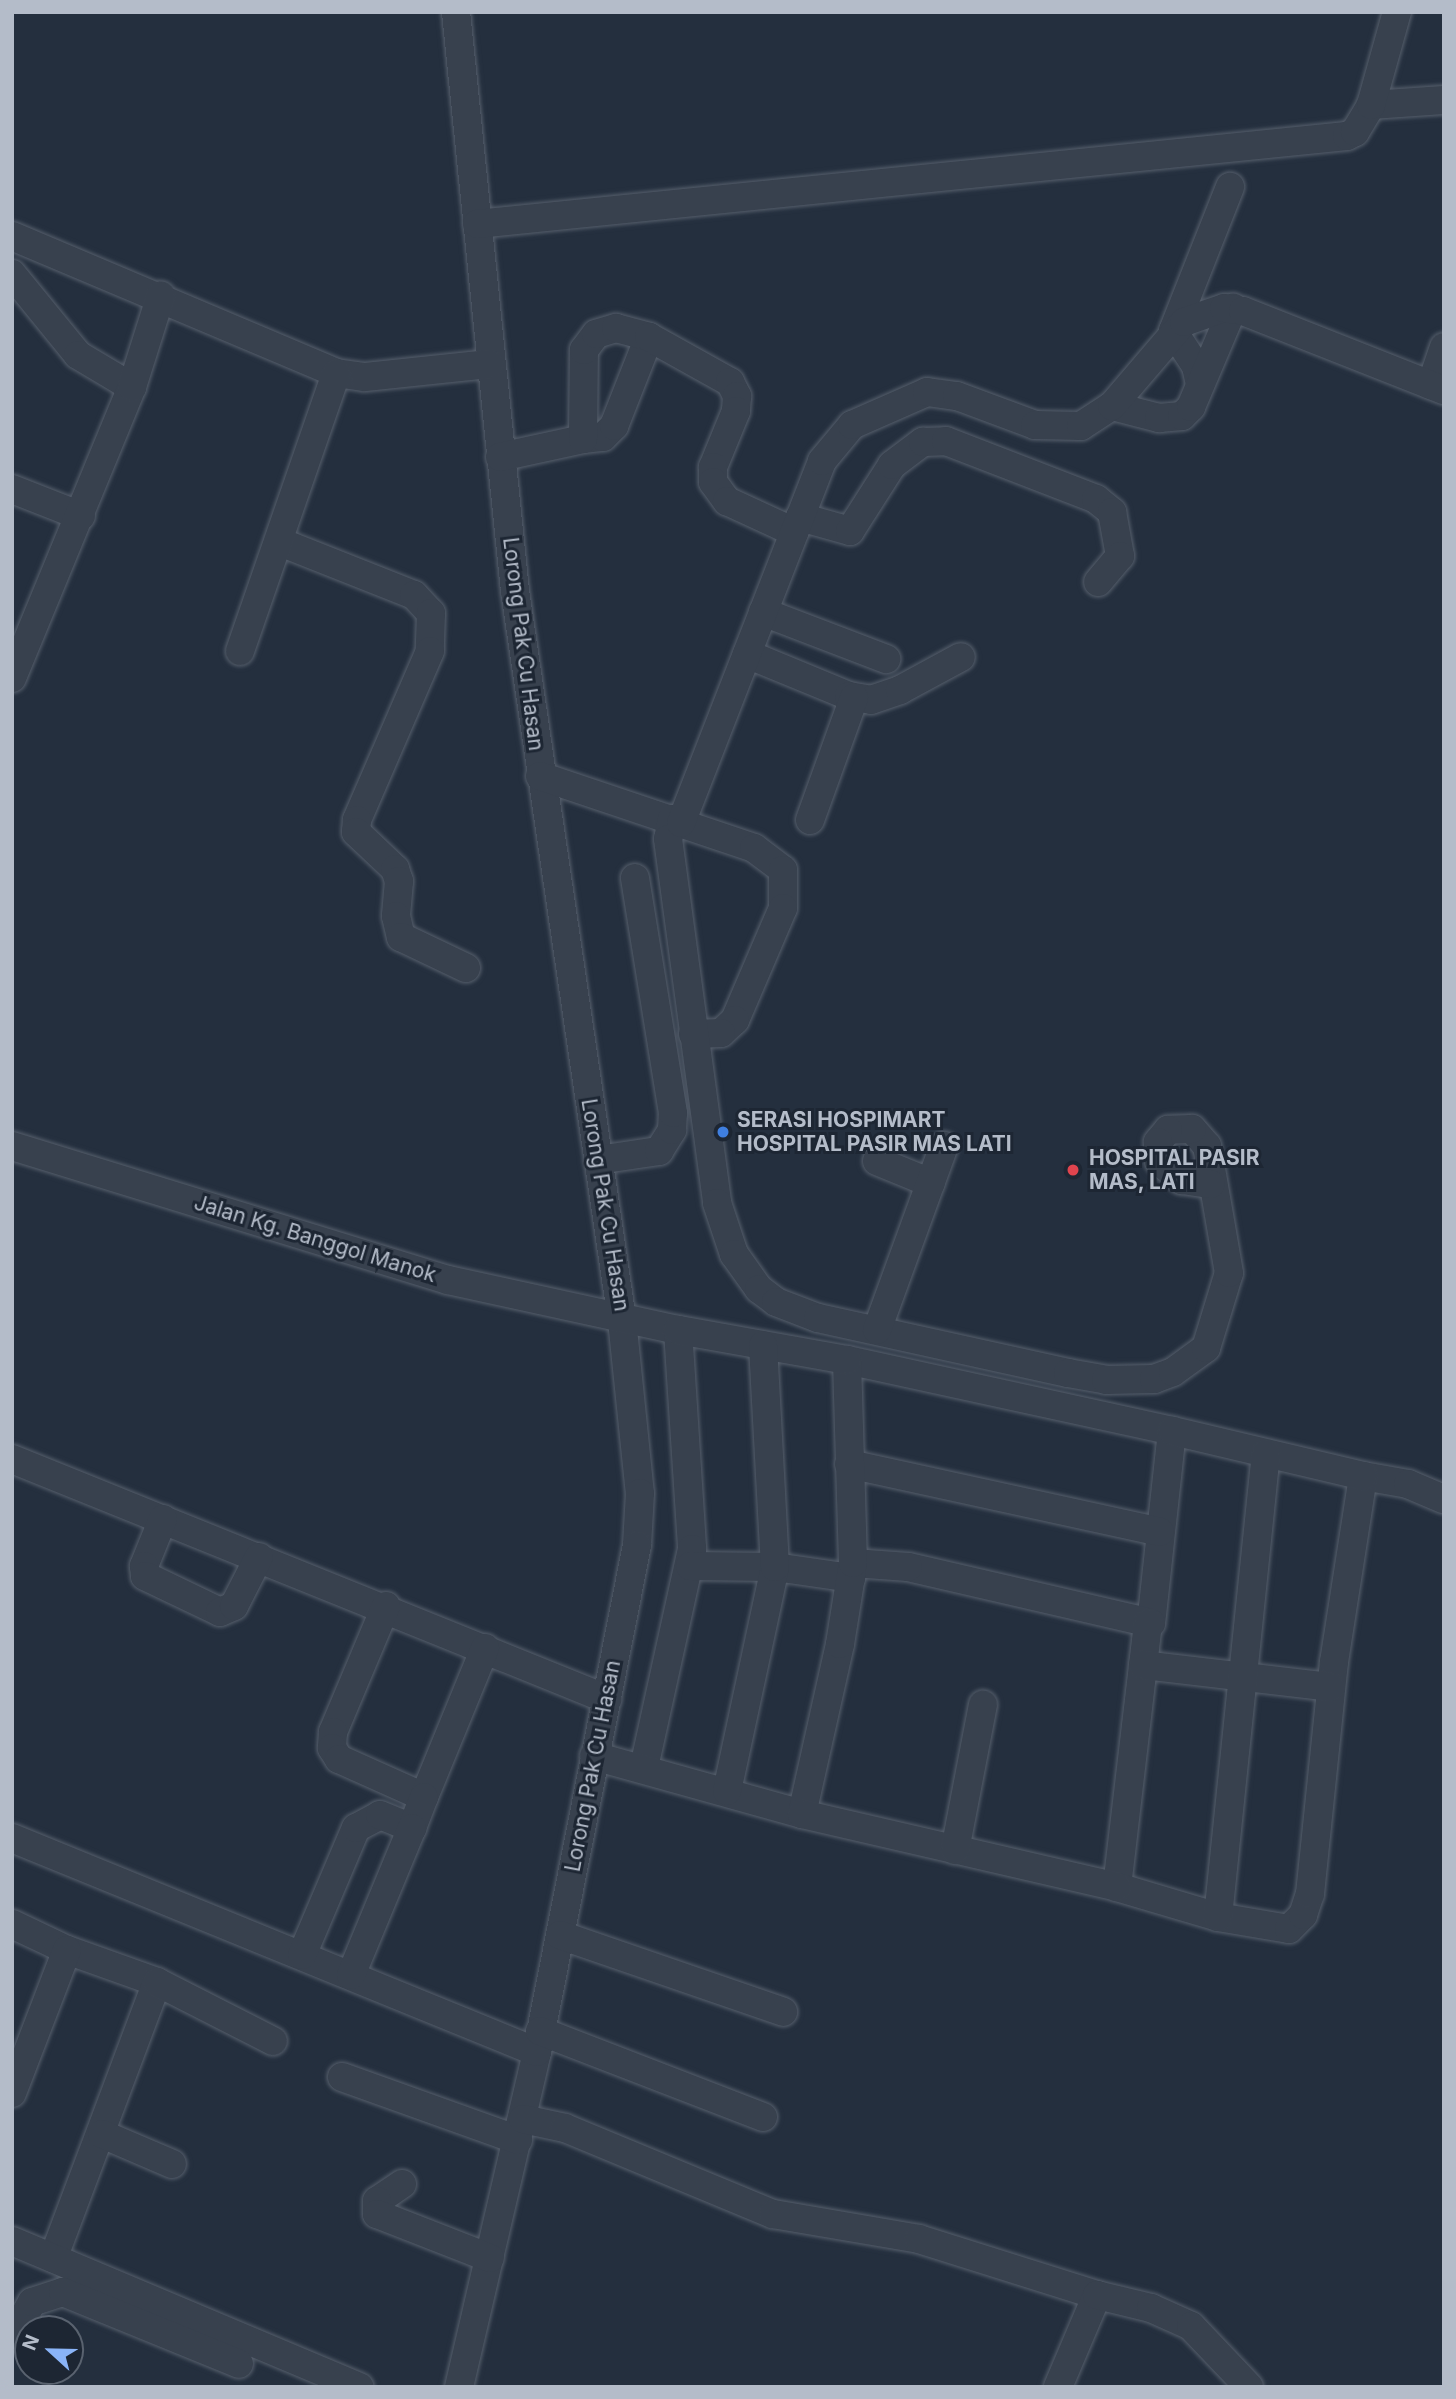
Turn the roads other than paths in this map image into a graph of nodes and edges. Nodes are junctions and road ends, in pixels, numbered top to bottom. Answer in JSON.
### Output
{"nodes":[{"id":1,"x":456,"y":12,"type":"edge"},
{"id":2,"x":1397,"y":12,"type":"edge"},
{"id":3,"x":1444,"y":100,"type":"edge"},
{"id":4,"x":1371,"y":105,"type":"junction"},
{"id":5,"x":1230,"y":187,"type":"dead end"},
{"id":6,"x":477,"y":224,"type":"junction"},
{"id":7,"x":12,"y":236,"type":"edge"},
{"id":8,"x":12,"y":274,"type":"edge"},
{"id":9,"x":161,"y":295,"type":"junction"},
{"id":10,"x":1233,"y":308,"type":"junction"},
{"id":11,"x":1173,"y":331,"type":"junction"},
{"id":12,"x":649,"y":337,"type":"junction"},
{"id":13,"x":1444,"y":347,"type":"edge"},
{"id":14,"x":489,"y":364,"type":"junction"},
{"id":15,"x":336,"y":373,"type":"junction"},
{"id":16,"x":1200,"y":384,"type":"junction"},
{"id":17,"x":132,"y":387,"type":"junction"},
{"id":18,"x":1437,"y":387,"type":"edge"},
{"id":19,"x":1112,"y":407,"type":"junction"},
{"id":20,"x":583,"y":439,"type":"junction"},
{"id":21,"x":500,"y":457,"type":"junction"},
{"id":22,"x":12,"y":489,"type":"edge"},
{"id":23,"x":82,"y":516,"type":"junction"},
{"id":24,"x":797,"y":524,"type":"junction"},
{"id":25,"x":280,"y":542,"type":"junction"},
{"id":26,"x":1098,"y":582,"type":"dead end"},
{"id":27,"x":763,"y":612,"type":"junction"},
{"id":28,"x":240,"y":651,"type":"dead end"},
{"id":29,"x":747,"y":654,"type":"junction"},
{"id":30,"x":961,"y":657,"type":"dead end"},
{"id":31,"x":886,"y":659,"type":"dead end"},
{"id":32,"x":12,"y":678,"type":"edge"},
{"id":33,"x":854,"y":698,"type":"junction"},
{"id":34,"x":540,"y":776,"type":"junction"},
{"id":35,"x":810,"y":820,"type":"dead end"},
{"id":36,"x":677,"y":821,"type":"junction"},
{"id":37,"x":635,"y":878,"type":"dead end"},
{"id":38,"x":466,"y":968,"type":"dead end"},
{"id":39,"x":693,"y":1034,"type":"junction"},
{"id":40,"x":12,"y":1146,"type":"edge"},
{"id":41,"x":944,"y":1146,"type":"dead end"},
{"id":42,"x":598,"y":1160,"type":"junction"},
{"id":43,"x":877,"y":1161,"type":"dead end"},
{"id":44,"x":931,"y":1183,"type":"junction"},
{"id":45,"x":1211,"y":1184,"type":"dead end"},
{"id":46,"x":622,"y":1320,"type":"junction"},
{"id":47,"x":678,"y":1330,"type":"junction"},
{"id":48,"x":877,"y":1331,"type":"junction"},
{"id":49,"x":763,"y":1345,"type":"junction"},
{"id":50,"x":847,"y":1360,"type":"junction"},
{"id":51,"x":1172,"y":1431,"type":"junction"},
{"id":52,"x":1266,"y":1453,"type":"junction"},
{"id":53,"x":12,"y":1458,"type":"edge"},
{"id":54,"x":849,"y":1464,"type":"junction"},
{"id":55,"x":1363,"y":1476,"type":"junction"},
{"id":56,"x":1444,"y":1499,"type":"edge"},
{"id":57,"x":163,"y":1519,"type":"junction"},
{"id":58,"x":1160,"y":1532,"type":"junction"},
{"id":59,"x":259,"y":1557,"type":"junction"},
{"id":60,"x":690,"y":1566,"type":"junction"},
{"id":61,"x":775,"y":1567,"type":"junction"},
{"id":62,"x":852,"y":1571,"type":"junction"},
{"id":63,"x":386,"y":1606,"type":"junction"},
{"id":64,"x":1148,"y":1623,"type":"junction"},
{"id":65,"x":485,"y":1648,"type":"junction"},
{"id":66,"x":1143,"y":1665,"type":"junction"},
{"id":67,"x":1239,"y":1676,"type":"junction"},
{"id":68,"x":1331,"y":1687,"type":"junction"},
{"id":69,"x":607,"y":1699,"type":"junction"},
{"id":70,"x":983,"y":1705,"type":"dead end"},
{"id":71,"x":594,"y":1756,"type":"junction"},
{"id":72,"x":644,"y":1767,"type":"junction"},
{"id":73,"x":727,"y":1791,"type":"junction"},
{"id":74,"x":424,"y":1797,"type":"junction"},
{"id":75,"x":802,"y":1814,"type":"junction"},
{"id":76,"x":412,"y":1828,"type":"junction"},
{"id":77,"x":12,"y":1838,"type":"edge"},
{"id":78,"x":955,"y":1850,"type":"junction"},
{"id":79,"x":1117,"y":1886,"type":"junction"},
{"id":80,"x":1218,"y":1917,"type":"junction"},
{"id":81,"x":12,"y":1924,"type":"edge"},
{"id":82,"x":560,"y":1935,"type":"junction"},
{"id":83,"x":67,"y":1950,"type":"junction"},
{"id":84,"x":302,"y":1955,"type":"junction"},
{"id":85,"x":351,"y":1975,"type":"junction"},
{"id":86,"x":156,"y":1982,"type":"junction"},
{"id":87,"x":783,"y":2012,"type":"dead end"},
{"id":88,"x":273,"y":2041,"type":"dead end"},
{"id":89,"x":538,"y":2042,"type":"junction"},
{"id":90,"x":342,"y":2077,"type":"dead end"},
{"id":91,"x":12,"y":2093,"type":"edge"},
{"id":92,"x":764,"y":2117,"type":"dead end"},
{"id":93,"x":521,"y":2130,"type":"junction"},
{"id":94,"x":102,"y":2134,"type":"junction"},
{"id":95,"x":172,"y":2164,"type":"dead end"},
{"id":96,"x":402,"y":2184,"type":"dead end"},
{"id":97,"x":12,"y":2241,"type":"edge"},
{"id":98,"x":53,"y":2258,"type":"junction"},
{"id":99,"x":490,"y":2258,"type":"junction"},
{"id":100,"x":86,"y":2287,"type":"junction"},
{"id":101,"x":1097,"y":2295,"type":"junction"},
{"id":102,"x":12,"y":2338,"type":"edge"},
{"id":103,"x":239,"y":2364,"type":"edge"},
{"id":104,"x":360,"y":2387,"type":"edge"},
{"id":105,"x":459,"y":2387,"type":"edge"},
{"id":106,"x":1058,"y":2387,"type":"edge"},
{"id":107,"x":1249,"y":2387,"type":"edge"}],
"edges":[{"from":1,"to":6,"type":"street","name":"Lorong Pak Cu Hasan"},
{"from":2,"to":4,"type":"street"},
{"from":3,"to":4,"type":"street"},
{"from":4,"to":6,"type":"street"},
{"from":5,"to":11,"type":"street"},
{"from":6,"to":14,"type":"street","name":"Lorong Pak Cu Hasan"},
{"from":7,"to":9,"type":"street"},
{"from":8,"to":17,"type":"street"},
{"from":9,"to":15,"type":"street"},
{"from":9,"to":17,"type":"street"},
{"from":10,"to":11,"type":"street"},
{"from":10,"to":16,"type":"street"},
{"from":10,"to":18,"type":"street"},
{"from":11,"to":16,"type":"street"},
{"from":11,"to":19,"type":"street"},
{"from":12,"to":20,"type":"street"},
{"from":12,"to":20,"type":"street"},
{"from":12,"to":24,"type":"street"},
{"from":13,"to":18,"type":"street"},
{"from":14,"to":15,"type":"street"},
{"from":14,"to":21,"type":"street","name":"Lorong Pak Cu Hasan"},
{"from":15,"to":25,"type":"street"},
{"from":16,"to":19,"type":"street"},
{"from":17,"to":23,"type":"street"},
{"from":19,"to":24,"type":"street"},
{"from":20,"to":21,"type":"street"},
{"from":21,"to":34,"type":"street","name":"Lorong Pak Cu Hasan"},
{"from":22,"to":23,"type":"street"},
{"from":23,"to":32,"type":"street"},
{"from":24,"to":26,"type":"street"},
{"from":24,"to":27,"type":"street"},
{"from":25,"to":28,"type":"street"},
{"from":25,"to":38,"type":"street"},
{"from":27,"to":29,"type":"street"},
{"from":27,"to":31,"type":"street"},
{"from":29,"to":33,"type":"street"},
{"from":29,"to":36,"type":"street"},
{"from":30,"to":33,"type":"street"},
{"from":33,"to":35,"type":"street"},
{"from":34,"to":36,"type":"street"},
{"from":34,"to":42,"type":"street","name":"Lorong Pak Cu Hasan"},
{"from":36,"to":39,"type":"street"},
{"from":36,"to":39,"type":"street"},
{"from":37,"to":42,"type":"street"},
{"from":39,"to":48,"type":"street"},
{"from":40,"to":46,"type":"street","name":"Jalan Kg. Banggol Manok"},
{"from":41,"to":44,"type":"street"},
{"from":42,"to":46,"type":"street","name":"Lorong Pak Cu Hasan"},
{"from":43,"to":44,"type":"street"},
{"from":44,"to":48,"type":"street"},
{"from":45,"to":48,"type":"street"},
{"from":46,"to":47,"type":"street","name":"Jalan Kg. Banggol Manok"},
{"from":46,"to":69,"type":"street","name":"Lorong Pak Cu Hasan"},
{"from":47,"to":49,"type":"street","name":"Jalan Kg. Banggol Manok"},
{"from":47,"to":60,"type":"street"},
{"from":49,"to":50,"type":"street","name":"Jalan Kg. Banggol Manok"},
{"from":49,"to":61,"type":"street"},
{"from":50,"to":51,"type":"street","name":"Jalan Kg. Banggol Manok"},
{"from":50,"to":54,"type":"street"},
{"from":51,"to":52,"type":"street","name":"Jalan Kg. Banggol Manok"},
{"from":51,"to":58,"type":"street"},
{"from":52,"to":55,"type":"street","name":"Jalan Kg. Banggol Manok"},
{"from":52,"to":67,"type":"street"},
{"from":53,"to":57,"type":"street"},
{"from":54,"to":58,"type":"street"},
{"from":54,"to":62,"type":"street"},
{"from":55,"to":56,"type":"street","name":"Jalan Kg. Banggol Manok"},
{"from":55,"to":68,"type":"street"},
{"from":57,"to":59,"type":"street"},
{"from":57,"to":59,"type":"street"},
{"from":58,"to":64,"type":"street"},
{"from":59,"to":63,"type":"street"},
{"from":60,"to":61,"type":"street"},
{"from":60,"to":72,"type":"street"},
{"from":61,"to":62,"type":"street"},
{"from":61,"to":73,"type":"street"},
{"from":62,"to":64,"type":"street"},
{"from":62,"to":75,"type":"street"},
{"from":63,"to":65,"type":"street"},
{"from":63,"to":74,"type":"street"},
{"from":64,"to":66,"type":"street"},
{"from":65,"to":69,"type":"street"},
{"from":65,"to":74,"type":"street"},
{"from":66,"to":67,"type":"street"},
{"from":66,"to":79,"type":"street"},
{"from":67,"to":68,"type":"street"},
{"from":67,"to":80,"type":"street"},
{"from":68,"to":80,"type":"street"},
{"from":69,"to":71,"type":"street","name":"Lorong Pak Cu Hasan"},
{"from":70,"to":78,"type":"street"},
{"from":71,"to":72,"type":"street"},
{"from":71,"to":82,"type":"street","name":"Lorong Pak Cu Hasan"},
{"from":72,"to":73,"type":"street"},
{"from":73,"to":75,"type":"street"},
{"from":74,"to":76,"type":"street"},
{"from":75,"to":78,"type":"street"},
{"from":76,"to":84,"type":"street"},
{"from":76,"to":85,"type":"street"},
{"from":77,"to":84,"type":"street"},
{"from":78,"to":79,"type":"street"},
{"from":79,"to":80,"type":"street"},
{"from":81,"to":83,"type":"street"},
{"from":82,"to":87,"type":"street"},
{"from":82,"to":89,"type":"street","name":"Lorong Pak Cu Hasan"},
{"from":83,"to":86,"type":"street"},
{"from":83,"to":91,"type":"street"},
{"from":84,"to":85,"type":"street"},
{"from":85,"to":89,"type":"street"},
{"from":86,"to":88,"type":"street"},
{"from":86,"to":94,"type":"street"},
{"from":89,"to":92,"type":"street"},
{"from":89,"to":93,"type":"street","name":"Lorong Pak Cu Hasan"},
{"from":90,"to":93,"type":"street"},
{"from":93,"to":99,"type":"street","name":"Lorong Pak Cu Hasan"},
{"from":93,"to":101,"type":"street"},
{"from":94,"to":95,"type":"street"},
{"from":94,"to":98,"type":"street"},
{"from":96,"to":99,"type":"street"},
{"from":97,"to":98,"type":"street"},
{"from":98,"to":100,"type":"street"},
{"from":99,"to":105,"type":"street","name":"Lorong Pak Cu Hasan"},
{"from":100,"to":102,"type":"street"},
{"from":100,"to":103,"type":"street"},
{"from":101,"to":106,"type":"street"},
{"from":101,"to":107,"type":"street"},
{"from":103,"to":104,"type":"street"}]}
